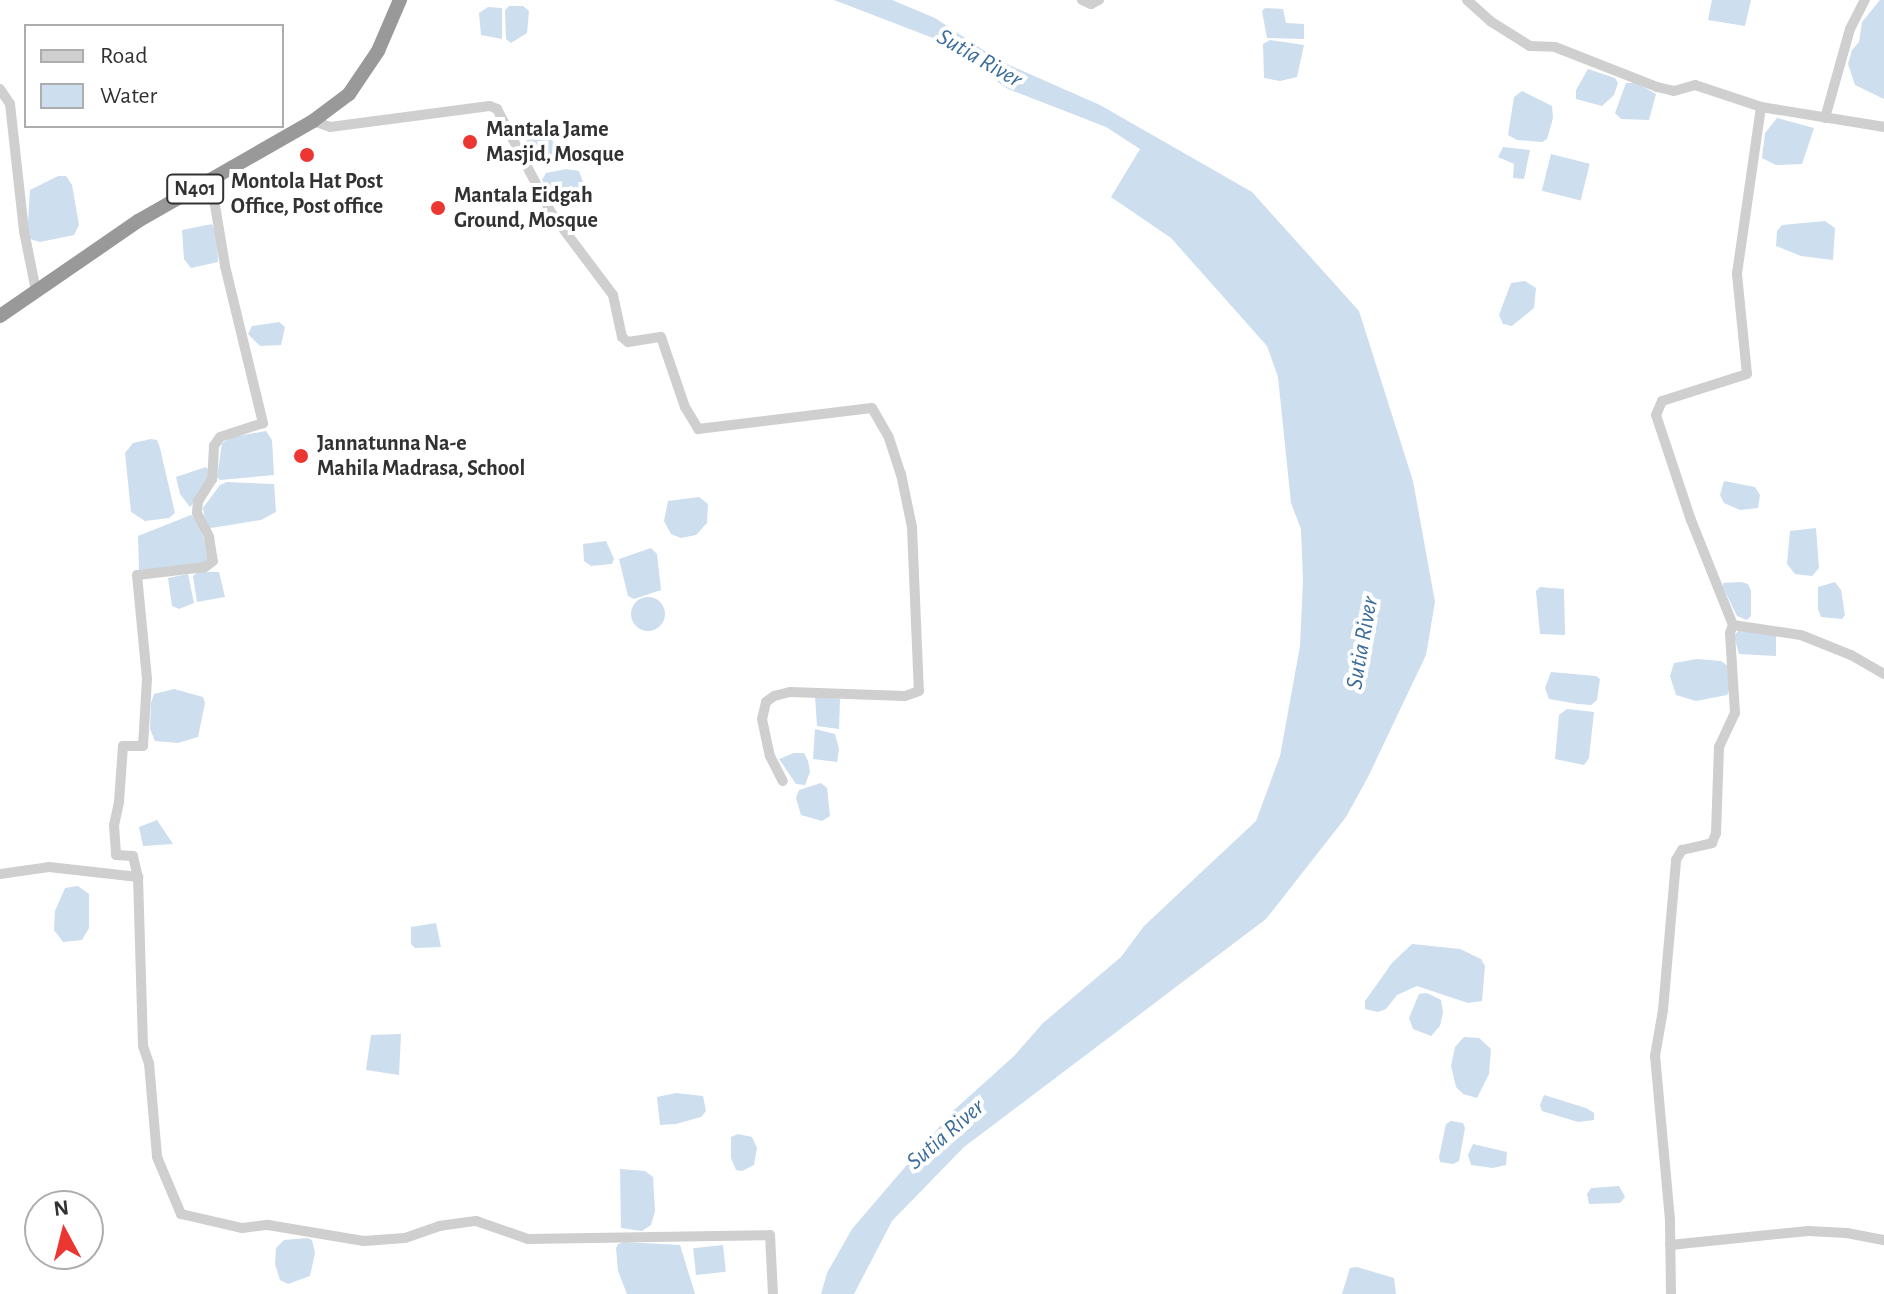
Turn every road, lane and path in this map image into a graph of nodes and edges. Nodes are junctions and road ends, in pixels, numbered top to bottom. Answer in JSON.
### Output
{"nodes":[{"id":1,"x":1082,"y":0,"type":"edge"},
{"id":2,"x":1099,"y":0,"type":"edge"},
{"id":3,"x":1467,"y":0,"type":"edge"},
{"id":4,"x":1865,"y":0,"type":"edge"},
{"id":5,"x":398,"y":6,"type":"edge"},
{"id":6,"x":0,"y":89,"type":"edge"},
{"id":7,"x":1761,"y":107,"type":"junction"},
{"id":8,"x":1825,"y":118,"type":"junction"},
{"id":9,"x":313,"y":121,"type":"junction"},
{"id":10,"x":1884,"y":127,"type":"edge"},
{"id":11,"x":211,"y":181,"type":"junction"},
{"id":12,"x":36,"y":291,"type":"junction"},
{"id":13,"x":0,"y":316,"type":"edge"},
{"id":14,"x":1733,"y":625,"type":"junction"},
{"id":15,"x":1884,"y":674,"type":"edge"},
{"id":16,"x":783,"y":781,"type":"dead end"},
{"id":17,"x":0,"y":874,"type":"edge"},
{"id":18,"x":138,"y":877,"type":"junction"},
{"id":19,"x":1884,"y":1240,"type":"edge"},
{"id":20,"x":1670,"y":1245,"type":"junction"},
{"id":21,"x":773,"y":1294,"type":"edge"},
{"id":22,"x":1671,"y":1294,"type":"edge"}],
"edges":[{"from":1,"to":2,"type":"street"},
{"from":3,"to":7,"type":"street"},
{"from":4,"to":8,"type":"street"},
{"from":5,"to":9,"type":"highway","number":"N401"},
{"from":6,"to":12,"type":"street"},
{"from":7,"to":8,"type":"street"},
{"from":7,"to":14,"type":"street"},
{"from":8,"to":10,"type":"street"},
{"from":9,"to":11,"type":"highway","number":"N401"},
{"from":9,"to":16,"type":"street"},
{"from":11,"to":12,"type":"highway","number":"N401"},
{"from":11,"to":18,"type":"street"},
{"from":12,"to":13,"type":"highway","number":"N401"},
{"from":14,"to":15,"type":"street"},
{"from":14,"to":20,"type":"street"},
{"from":17,"to":18,"type":"street"},
{"from":18,"to":21,"type":"street"},
{"from":19,"to":20,"type":"street"},
{"from":20,"to":22,"type":"street"}]}
